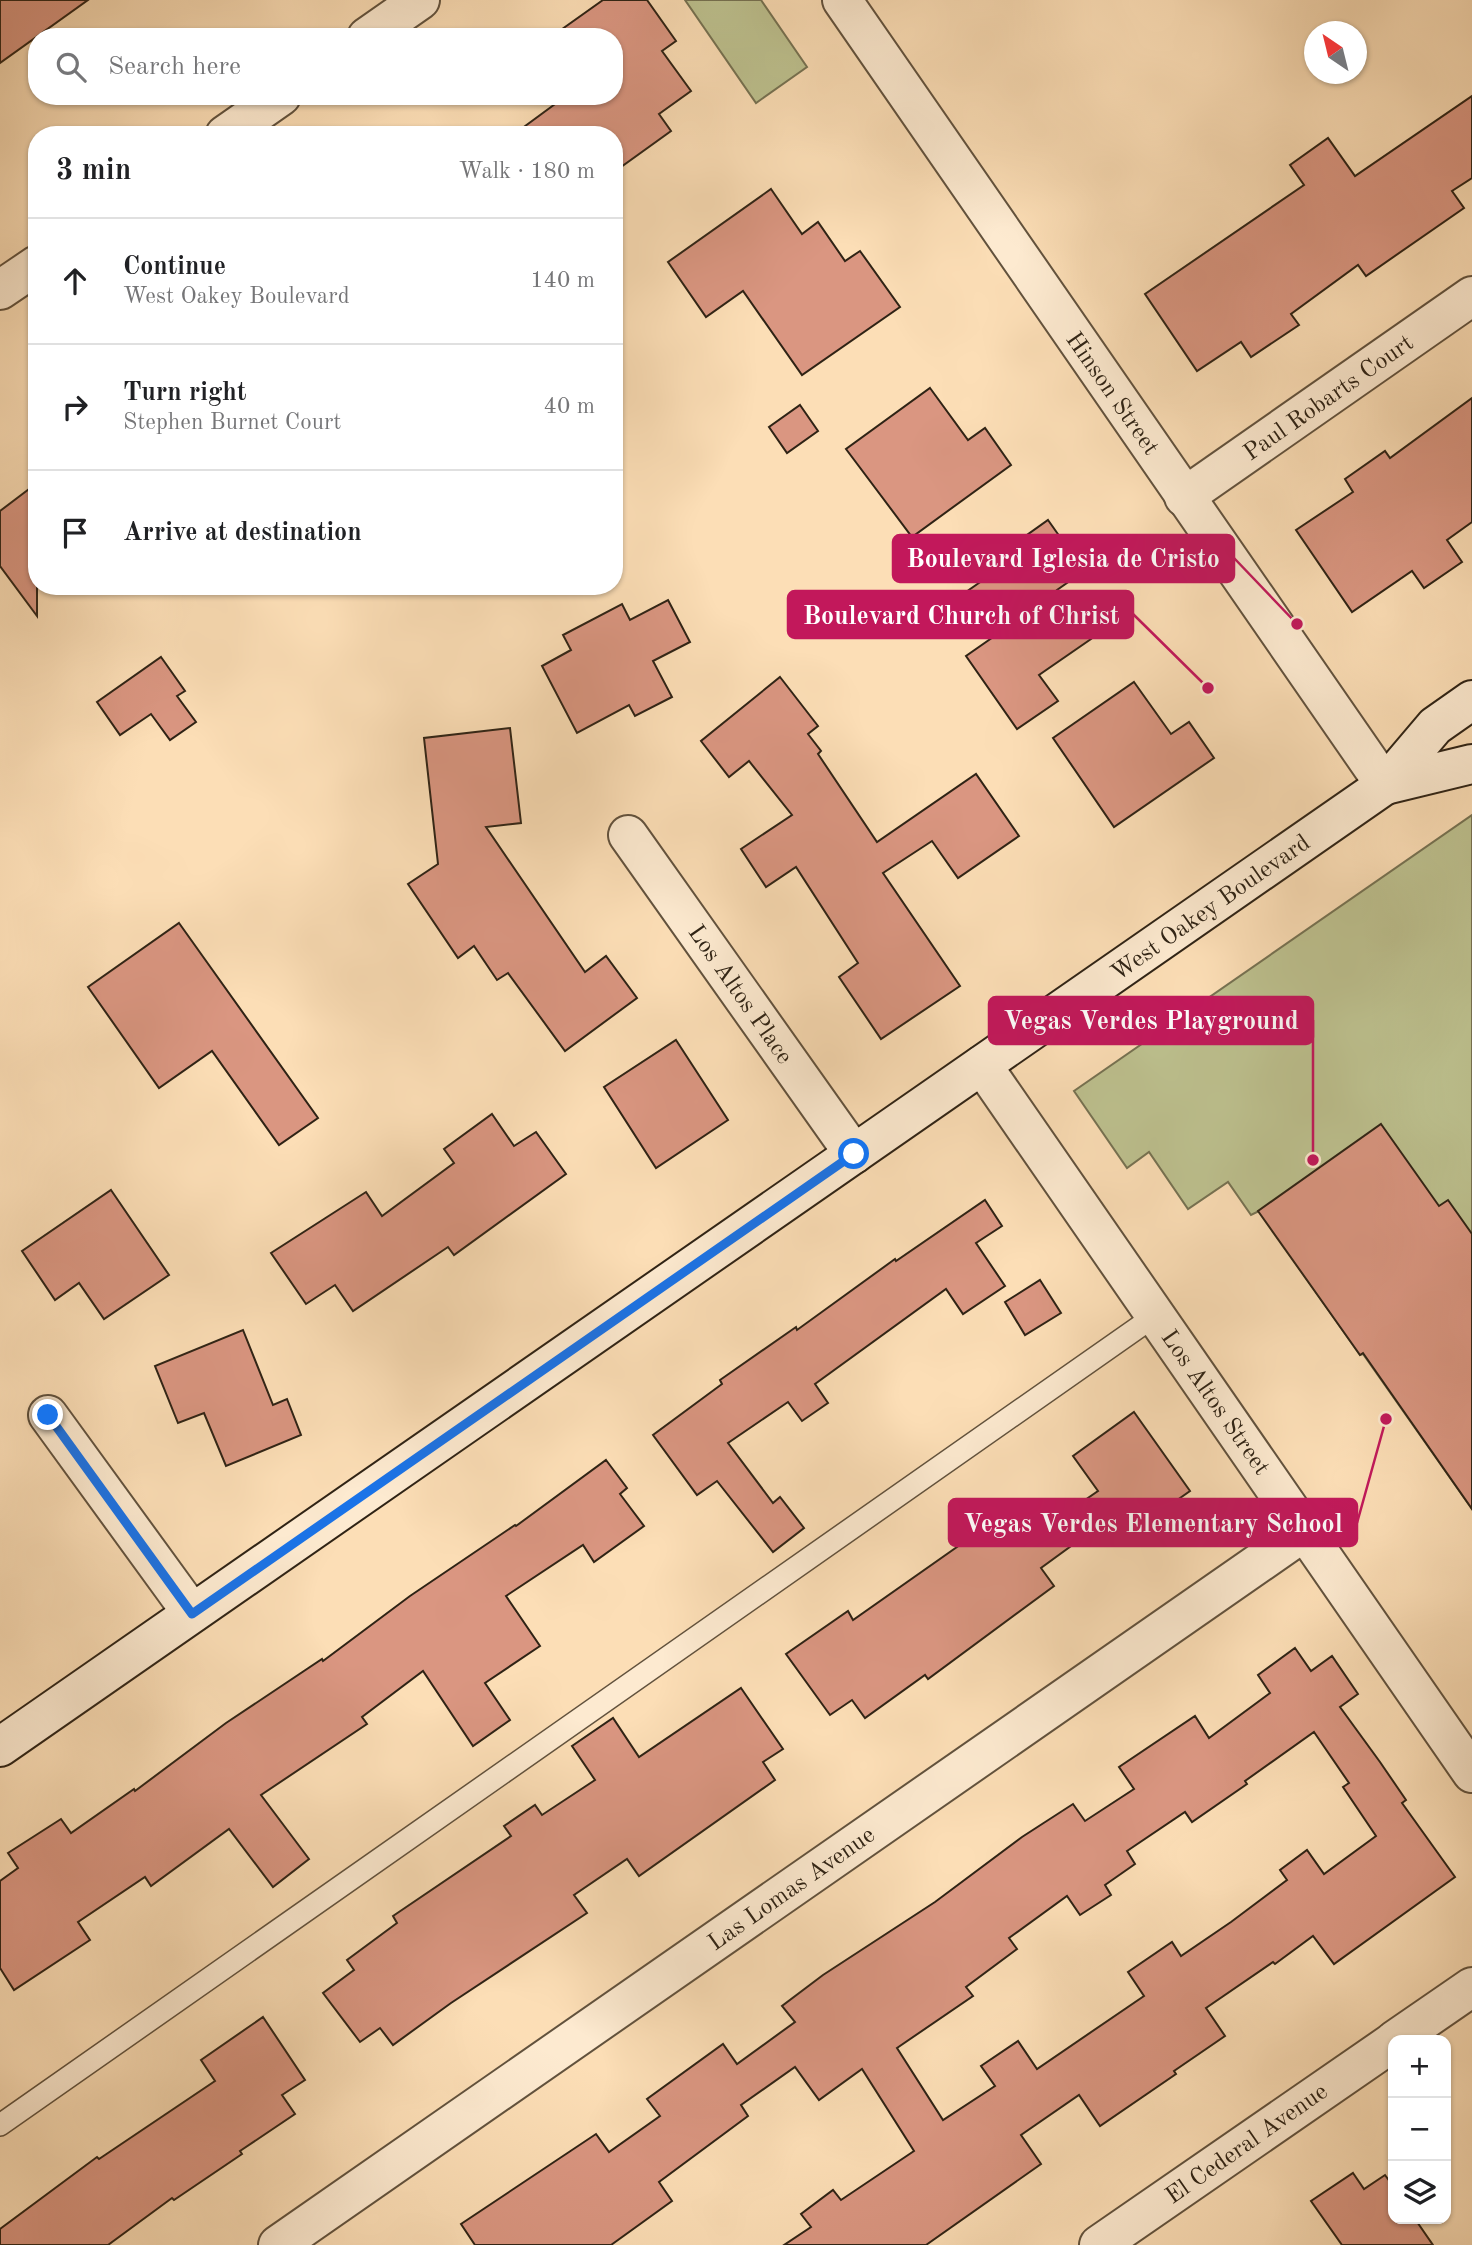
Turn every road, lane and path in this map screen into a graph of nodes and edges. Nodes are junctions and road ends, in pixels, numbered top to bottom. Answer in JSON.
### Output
{"nodes":[{"id":1,"x":420,"y":0,"type":"edge"},
{"id":2,"x":842,"y":0,"type":"edge"},
{"id":3,"x":380,"y":28,"type":"edge"},
{"id":4,"x":268,"y":105,"type":"edge"},
{"id":5,"x":238,"y":126,"type":"edge"},
{"id":6,"x":28,"y":271,"type":"edge"},
{"id":7,"x":0,"y":290,"type":"edge"},
{"id":8,"x":1472,"y":296,"type":"edge"},
{"id":9,"x":1184,"y":497,"type":"junction"},
{"id":10,"x":1472,"y":700,"type":"edge"},
{"id":11,"x":1472,"y":764,"type":"edge"},
{"id":12,"x":1385,"y":785,"type":"junction"},
{"id":13,"x":628,"y":835,"type":"dead end"},
{"id":14,"x":982,"y":1065,"type":"junction"},
{"id":15,"x":854,"y":1154,"type":"junction"},
{"id":16,"x":1156,"y":1315,"type":"junction"},
{"id":17,"x":48,"y":1415,"type":"dead end"},
{"id":18,"x":1305,"y":1531,"type":"junction"},
{"id":19,"x":192,"y":1614,"type":"junction"},
{"id":20,"x":0,"y":1747,"type":"edge"},
{"id":21,"x":1472,"y":1773,"type":"edge"},
{"id":22,"x":1472,"y":1987,"type":"edge"},
{"id":23,"x":1403,"y":2035,"type":"edge"},
{"id":24,"x":1388,"y":2045,"type":"edge"},
{"id":25,"x":0,"y":2125,"type":"edge"},
{"id":26,"x":278,"y":2245,"type":"edge"},
{"id":27,"x":1099,"y":2245,"type":"edge"}],
"edges":[{"from":1,"to":3,"type":"street"},
{"from":2,"to":9,"type":"street","name":"Hinson Street"},
{"from":4,"to":5,"type":"street"},
{"from":6,"to":7,"type":"street"},
{"from":8,"to":9,"type":"street","name":"Paul Robarts Court"},
{"from":9,"to":12,"type":"street","name":"Hinson Street"},
{"from":10,"to":12,"type":"street","name":"West Oakey Boulevard"},
{"from":11,"to":12,"type":"street","name":"West Oakey Boulevard"},
{"from":12,"to":14,"type":"street","name":"West Oakey Boulevard"},
{"from":13,"to":15,"type":"street","name":"Los Altos Place"},
{"from":14,"to":15,"type":"street","name":"West Oakey Boulevard"},
{"from":14,"to":16,"type":"street","name":"Los Altos Street"},
{"from":15,"to":19,"type":"street","name":"West Oakey Boulevard"},
{"from":16,"to":18,"type":"street","name":"Los Altos Street"},
{"from":16,"to":25,"type":"lane"},
{"from":17,"to":19,"type":"street"},
{"from":18,"to":21,"type":"street","name":"Los Altos Street"},
{"from":18,"to":26,"type":"street","name":"Las Lomas Avenue"},
{"from":19,"to":20,"type":"street","name":"West Oakey Boulevard"},
{"from":22,"to":23,"type":"street","name":"El Cederal Avenue"},
{"from":24,"to":27,"type":"street","name":"El Cederal Avenue"}]}
